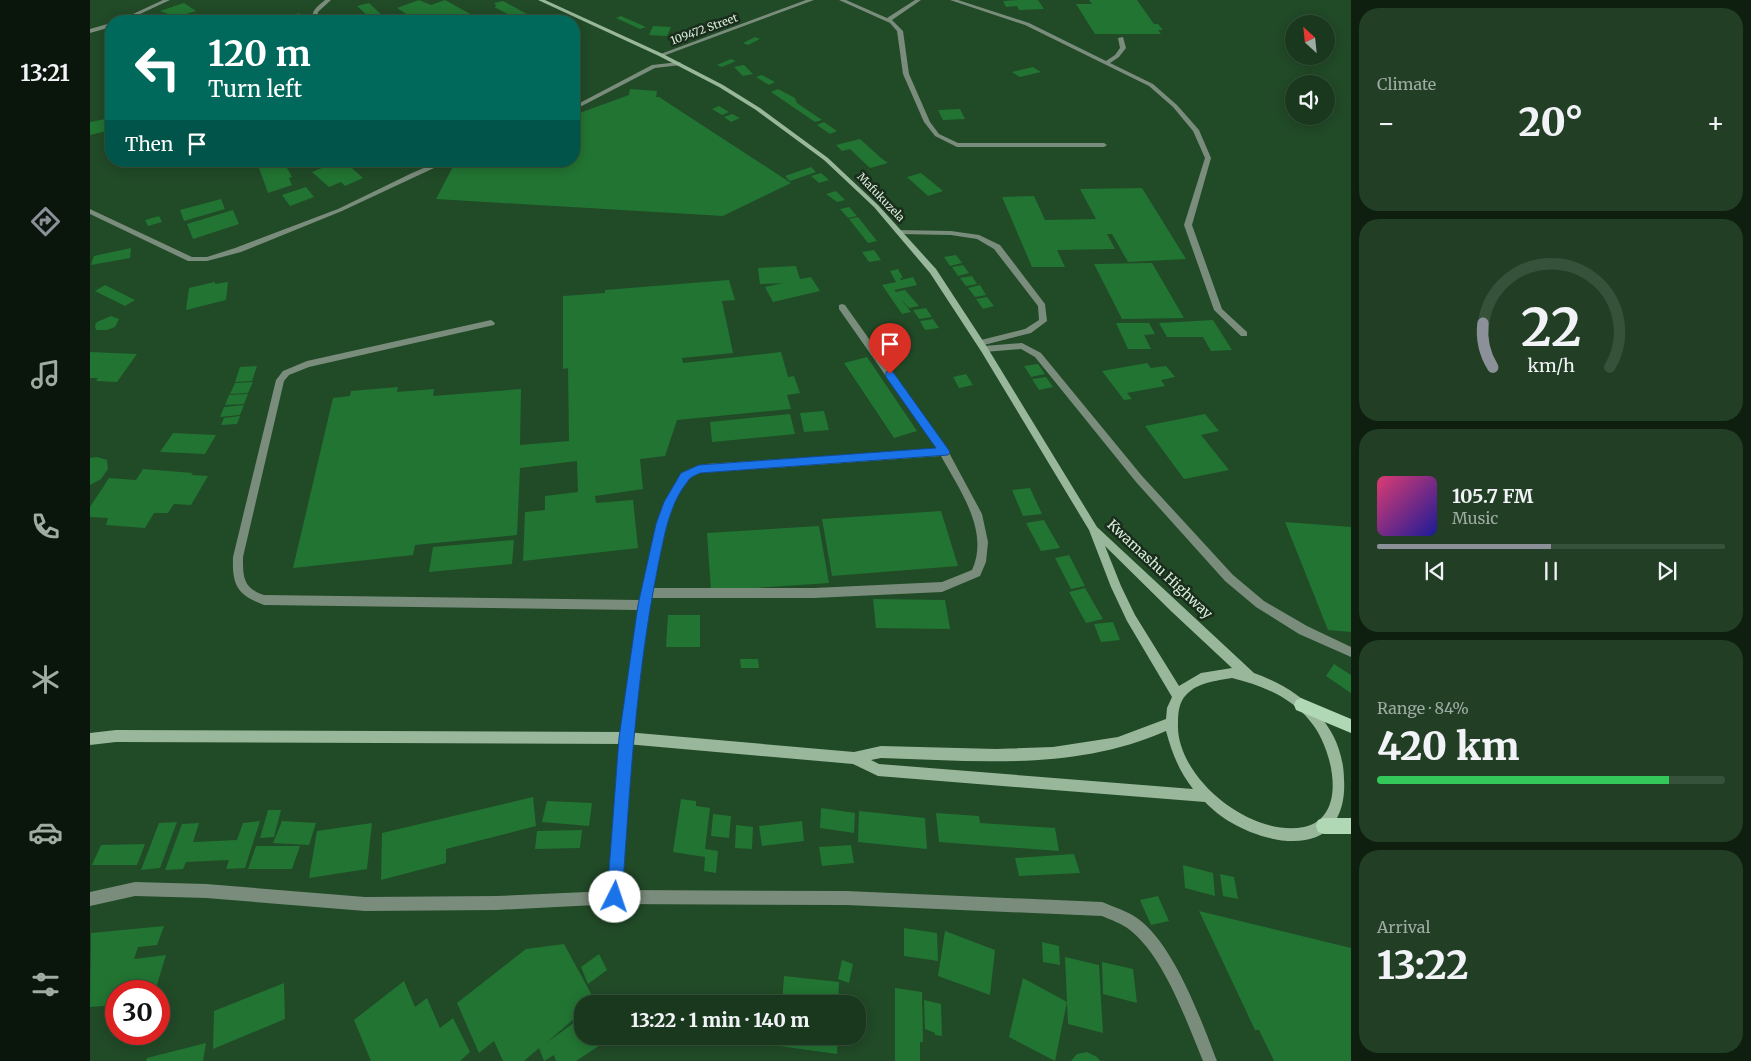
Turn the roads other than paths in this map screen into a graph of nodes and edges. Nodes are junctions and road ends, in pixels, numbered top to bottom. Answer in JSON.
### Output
{"nodes":[{"id":1,"x":167,"y":0,"type":"edge"},
{"id":2,"x":328,"y":0,"type":"edge"},
{"id":3,"x":541,"y":0,"type":"edge"},
{"id":4,"x":811,"y":0,"type":"edge"},
{"id":5,"x":842,"y":0,"type":"edge"},
{"id":6,"x":862,"y":0,"type":"edge"},
{"id":7,"x":918,"y":0,"type":"edge"},
{"id":8,"x":953,"y":0,"type":"edge"},
{"id":9,"x":851,"y":4,"type":"junction"},
{"id":10,"x":134,"y":15,"type":"edge"},
{"id":11,"x":315,"y":15,"type":"edge"},
{"id":12,"x":574,"y":15,"type":"edge"},
{"id":13,"x":580,"y":18,"type":"edge"},
{"id":14,"x":888,"y":20,"type":"junction"},
{"id":15,"x":105,"y":26,"type":"edge"},
{"id":16,"x":90,"y":31,"type":"edge"},
{"id":17,"x":1121,"y":38,"type":"dead end"},
{"id":18,"x":661,"y":55,"type":"junction"},
{"id":19,"x":1106,"y":63,"type":"junction"},
{"id":20,"x":679,"y":64,"type":"junction"},
{"id":21,"x":580,"y":105,"type":"edge"},
{"id":22,"x":1104,"y":145,"type":"dead end"},
{"id":23,"x":431,"y":167,"type":"edge"},
{"id":24,"x":90,"y":211,"type":"edge"},
{"id":25,"x":899,"y":232,"type":"junction"},
{"id":26,"x":842,"y":307,"type":"dead end"},
{"id":27,"x":491,"y":323,"type":"dead end"},
{"id":28,"x":1244,"y":334,"type":"dead end"},
{"id":29,"x":982,"y":346,"type":"junction"},
{"id":30,"x":944,"y":452,"type":"junction"},
{"id":31,"x":1094,"y":529,"type":"junction"},
{"id":32,"x":647,"y":593,"type":"junction"},
{"id":33,"x":644,"y":605,"type":"junction"},
{"id":34,"x":1351,"y":652,"type":"edge"},
{"id":35,"x":1250,"y":677,"type":"junction"},
{"id":36,"x":1178,"y":696,"type":"junction"},
{"id":37,"x":1301,"y":704,"type":"junction"},
{"id":38,"x":1171,"y":723,"type":"junction"},
{"id":39,"x":1351,"y":726,"type":"edge"},
{"id":40,"x":626,"y":738,"type":"junction"},
{"id":41,"x":90,"y":739,"type":"edge"},
{"id":42,"x":854,"y":758,"type":"junction"},
{"id":43,"x":1206,"y":796,"type":"junction"},
{"id":44,"x":1324,"y":826,"type":"junction"},
{"id":45,"x":1351,"y":826,"type":"edge"},
{"id":46,"x":615,"y":897,"type":"junction"},
{"id":47,"x":90,"y":899,"type":"edge"},
{"id":48,"x":1210,"y":1061,"type":"edge"}],
"edges":[{"from":1,"to":10,"type":"street"},
{"from":2,"to":11,"type":"street"},
{"from":3,"to":12,"type":"main road","name":"Mafukuzela"},
{"from":4,"to":18,"type":"street","name":"109472 Street"},
{"from":5,"to":9,"type":"street"},
{"from":6,"to":9,"type":"street"},
{"from":7,"to":14,"type":"street"},
{"from":8,"to":19,"type":"street"},
{"from":9,"to":14,"type":"street"},
{"from":13,"to":18,"type":"main road","name":"Mafukuzela"},
{"from":14,"to":22,"type":"street"},
{"from":15,"to":16,"type":"street"},
{"from":17,"to":19,"type":"street"},
{"from":18,"to":20,"type":"main road","name":"Mafukuzela"},
{"from":19,"to":28,"type":"street"},
{"from":20,"to":21,"type":"street"},
{"from":20,"to":25,"type":"main road","name":"Mafukuzela"},
{"from":23,"to":24,"type":"street"},
{"from":25,"to":29,"type":"main road","name":"Mafukuzela"},
{"from":25,"to":29,"type":"street"},
{"from":26,"to":30,"type":"street"},
{"from":27,"to":33,"type":"street"},
{"from":29,"to":31,"type":"main road","name":"Mafukuzela"},
{"from":29,"to":34,"type":"street"},
{"from":30,"to":32,"type":"street"},
{"from":30,"to":32,"type":"street"},
{"from":31,"to":35,"type":"main road","name":"Kwamashu Highway"},
{"from":31,"to":36,"type":"main road","name":"Kwamashu Highway"},
{"from":32,"to":33,"type":"street"},
{"from":33,"to":40,"type":"street"},
{"from":35,"to":36,"type":"main road"},
{"from":35,"to":37,"type":"main road"},
{"from":36,"to":38,"type":"main road"},
{"from":37,"to":39,"type":"main road"},
{"from":37,"to":44,"type":"main road"},
{"from":38,"to":42,"type":"main road"},
{"from":38,"to":43,"type":"main road"},
{"from":40,"to":41,"type":"main road"},
{"from":40,"to":42,"type":"main road"},
{"from":40,"to":46,"type":"street"},
{"from":42,"to":43,"type":"main road"},
{"from":43,"to":44,"type":"main road"},
{"from":44,"to":45,"type":"main road"},
{"from":46,"to":47,"type":"street"},
{"from":46,"to":48,"type":"street"}]}
